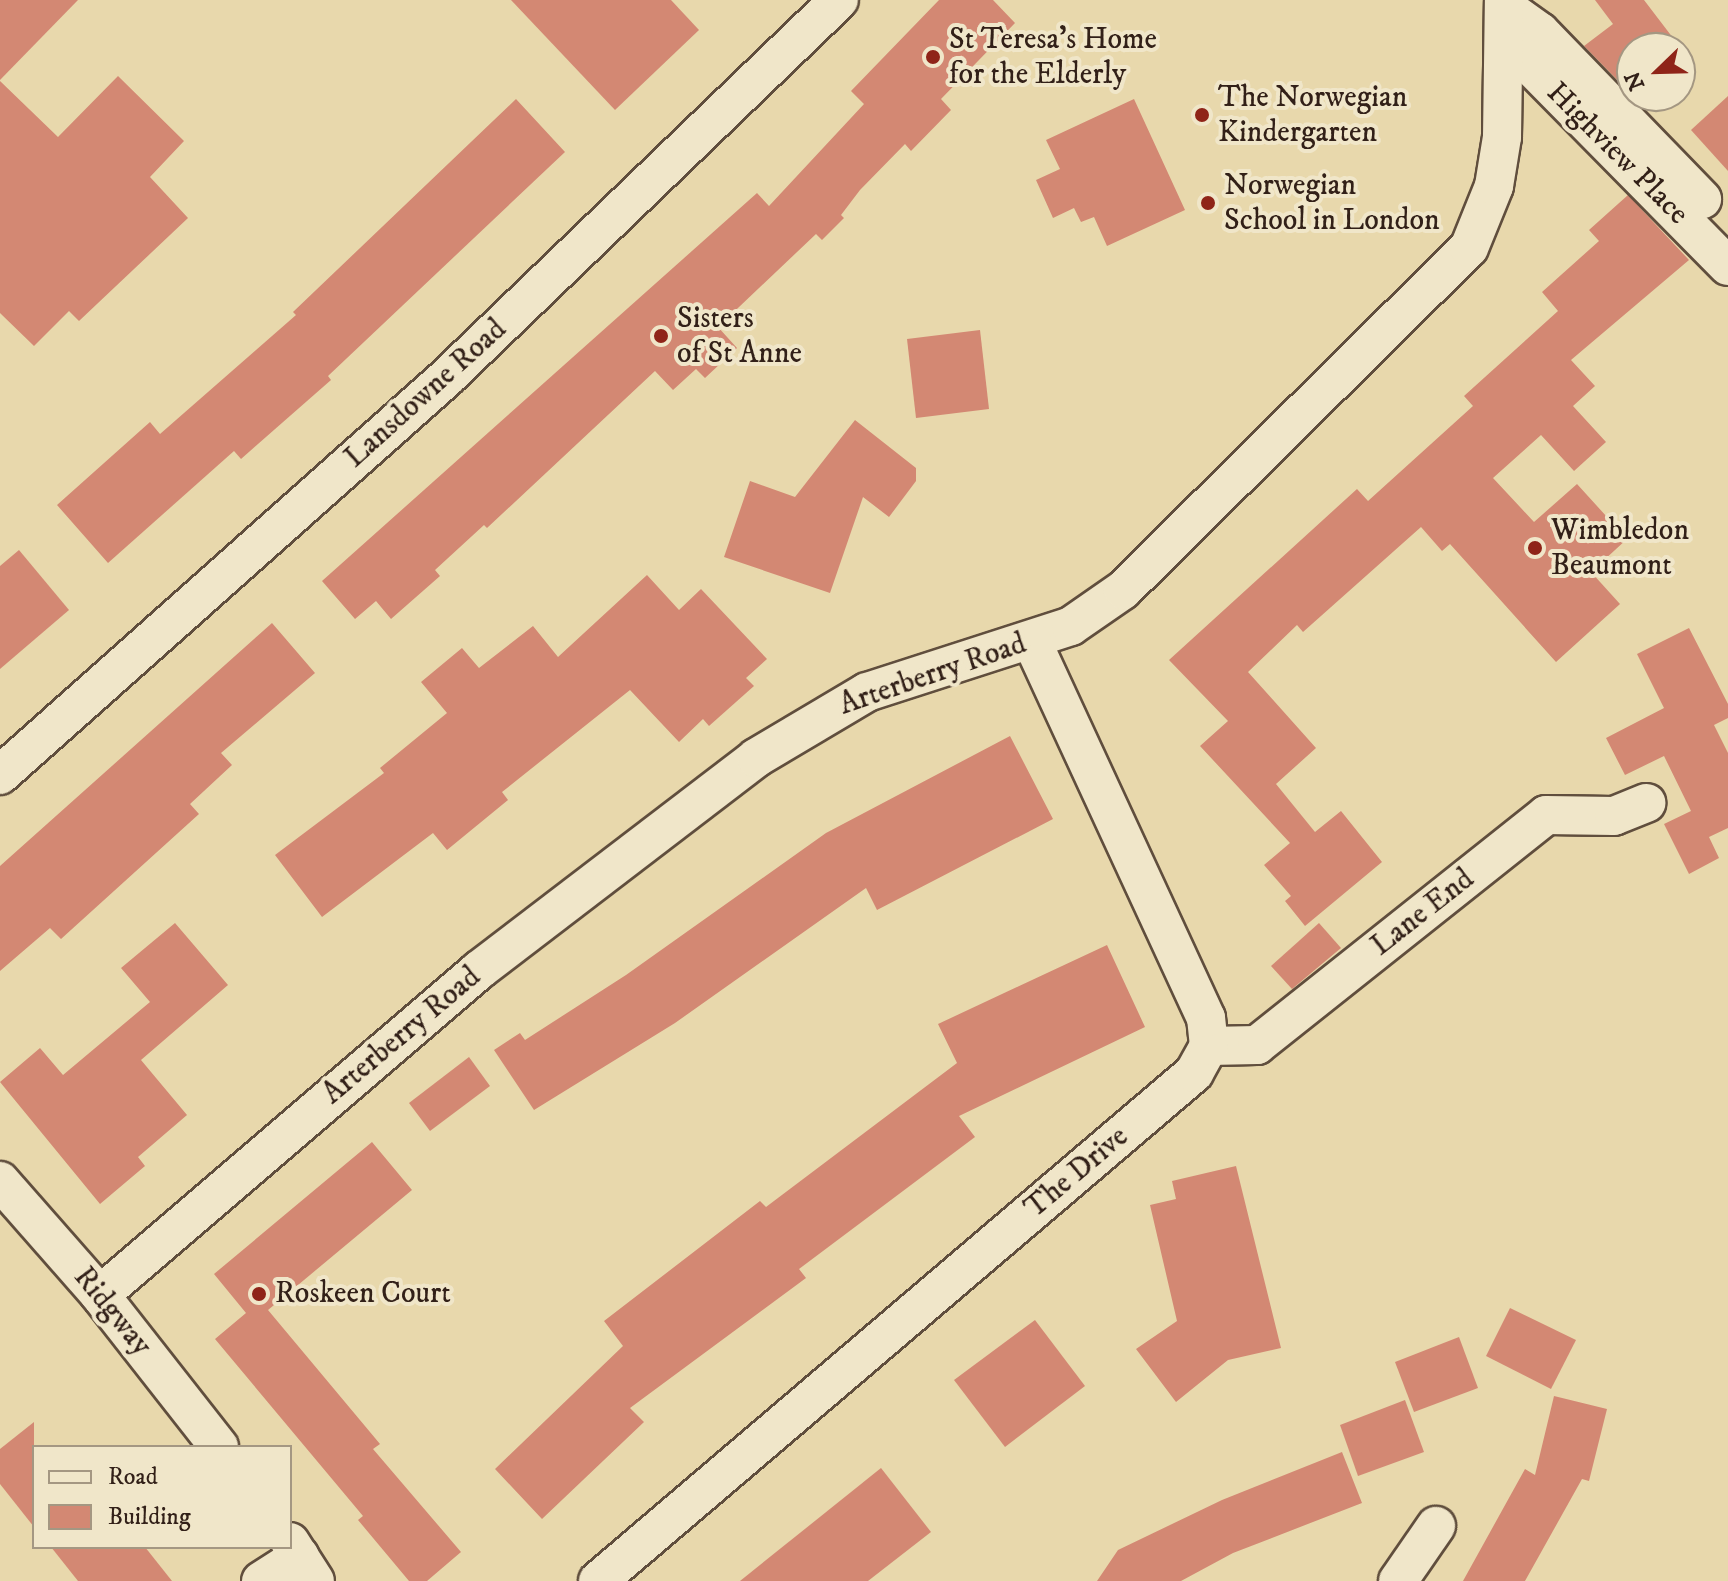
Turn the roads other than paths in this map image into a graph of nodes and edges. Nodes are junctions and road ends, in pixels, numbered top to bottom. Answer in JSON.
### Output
{"nodes":[{"id":1,"x":839,"y":0,"type":"edge"},
{"id":2,"x":1505,"y":16,"type":"edge"},
{"id":3,"x":1702,"y":199,"type":"dead end"},
{"id":4,"x":1728,"y":266,"type":"edge"},
{"id":5,"x":1032,"y":641,"type":"junction"},
{"id":6,"x":0,"y":775,"type":"edge"},
{"id":7,"x":1646,"y":803,"type":"dead end"},
{"id":8,"x":1209,"y":1046,"type":"junction"},
{"id":9,"x":0,"y":1181,"type":"edge"},
{"id":10,"x":100,"y":1295,"type":"junction"},
{"id":11,"x":217,"y":1445,"type":"edge"},
{"id":12,"x":1436,"y":1526,"type":"dead end"},
{"id":13,"x":301,"y":1560,"type":"edge"},
{"id":14,"x":261,"y":1581,"type":"edge"},
{"id":15,"x":598,"y":1581,"type":"edge"},
{"id":16,"x":1398,"y":1581,"type":"edge"}],
"edges":[{"from":1,"to":6,"type":"street","name":"Lansdowne Road"},
{"from":2,"to":3,"type":"street"},
{"from":2,"to":4,"type":"street","name":"Highview Place"},
{"from":2,"to":5,"type":"street","name":"Arterberry Road"},
{"from":5,"to":8,"type":"street"},
{"from":5,"to":10,"type":"street","name":"Arterberry Road"},
{"from":7,"to":8,"type":"street","name":"Lane End"},
{"from":8,"to":15,"type":"street","name":"The Drive"},
{"from":9,"to":10,"type":"street","name":"Ridgway"},
{"from":10,"to":11,"type":"street","name":"Ridgway"},
{"from":12,"to":16,"type":"street"},
{"from":13,"to":14,"type":"street"}]}
